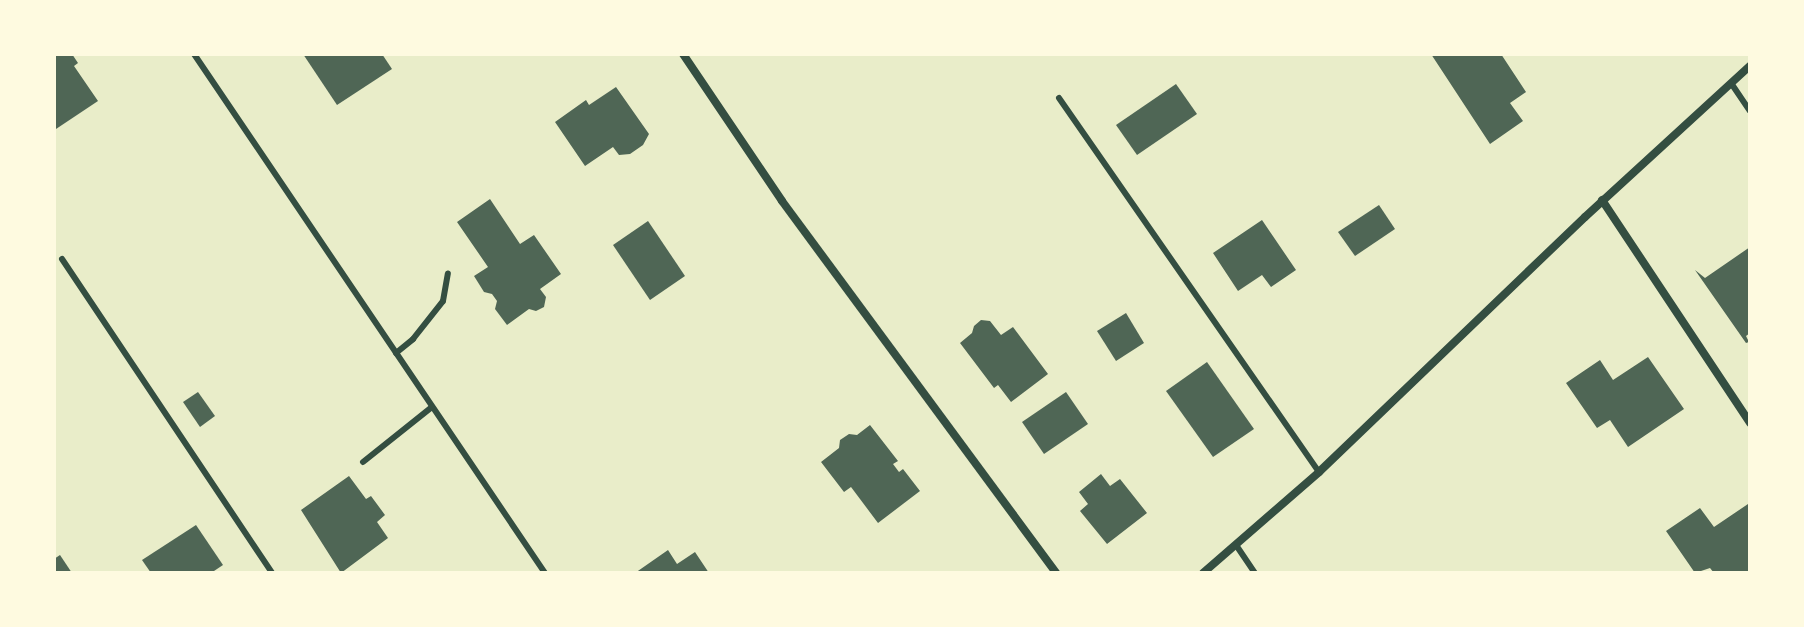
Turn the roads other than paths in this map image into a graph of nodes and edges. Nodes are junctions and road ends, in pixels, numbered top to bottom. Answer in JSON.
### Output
{"nodes":[{"id":1,"x":195,"y":54,"type":"edge"},
{"id":2,"x":683,"y":54,"type":"edge"},
{"id":3,"x":1750,"y":66,"type":"edge"},
{"id":4,"x":1731,"y":83,"type":"junction"},
{"id":5,"x":1059,"y":98,"type":"dead end"},
{"id":6,"x":1750,"y":111,"type":"edge"},
{"id":7,"x":1602,"y":200,"type":"junction"},
{"id":8,"x":62,"y":259,"type":"dead end"},
{"id":9,"x":448,"y":273,"type":"dead end"},
{"id":10,"x":396,"y":353,"type":"junction"},
{"id":11,"x":432,"y":407,"type":"junction"},
{"id":12,"x":1750,"y":423,"type":"edge"},
{"id":13,"x":363,"y":462,"type":"dead end"},
{"id":14,"x":1319,"y":472,"type":"junction"},
{"id":15,"x":1236,"y":545,"type":"junction"},
{"id":16,"x":272,"y":573,"type":"edge"},
{"id":17,"x":545,"y":573,"type":"edge"},
{"id":18,"x":1056,"y":573,"type":"edge"},
{"id":19,"x":1203,"y":573,"type":"edge"},
{"id":20,"x":1255,"y":573,"type":"edge"}],
"edges":[{"from":1,"to":10,"type":"lane"},
{"from":2,"to":18,"type":"street"},
{"from":3,"to":4,"type":"street"},
{"from":4,"to":6,"type":"lane"},
{"from":4,"to":7,"type":"street"},
{"from":5,"to":14,"type":"lane"},
{"from":7,"to":12,"type":"street"},
{"from":7,"to":14,"type":"street"},
{"from":8,"to":16,"type":"lane"},
{"from":9,"to":10,"type":"lane"},
{"from":10,"to":11,"type":"lane"},
{"from":11,"to":13,"type":"lane"},
{"from":11,"to":17,"type":"lane"},
{"from":14,"to":15,"type":"street"},
{"from":15,"to":19,"type":"street"},
{"from":15,"to":20,"type":"lane"}]}
